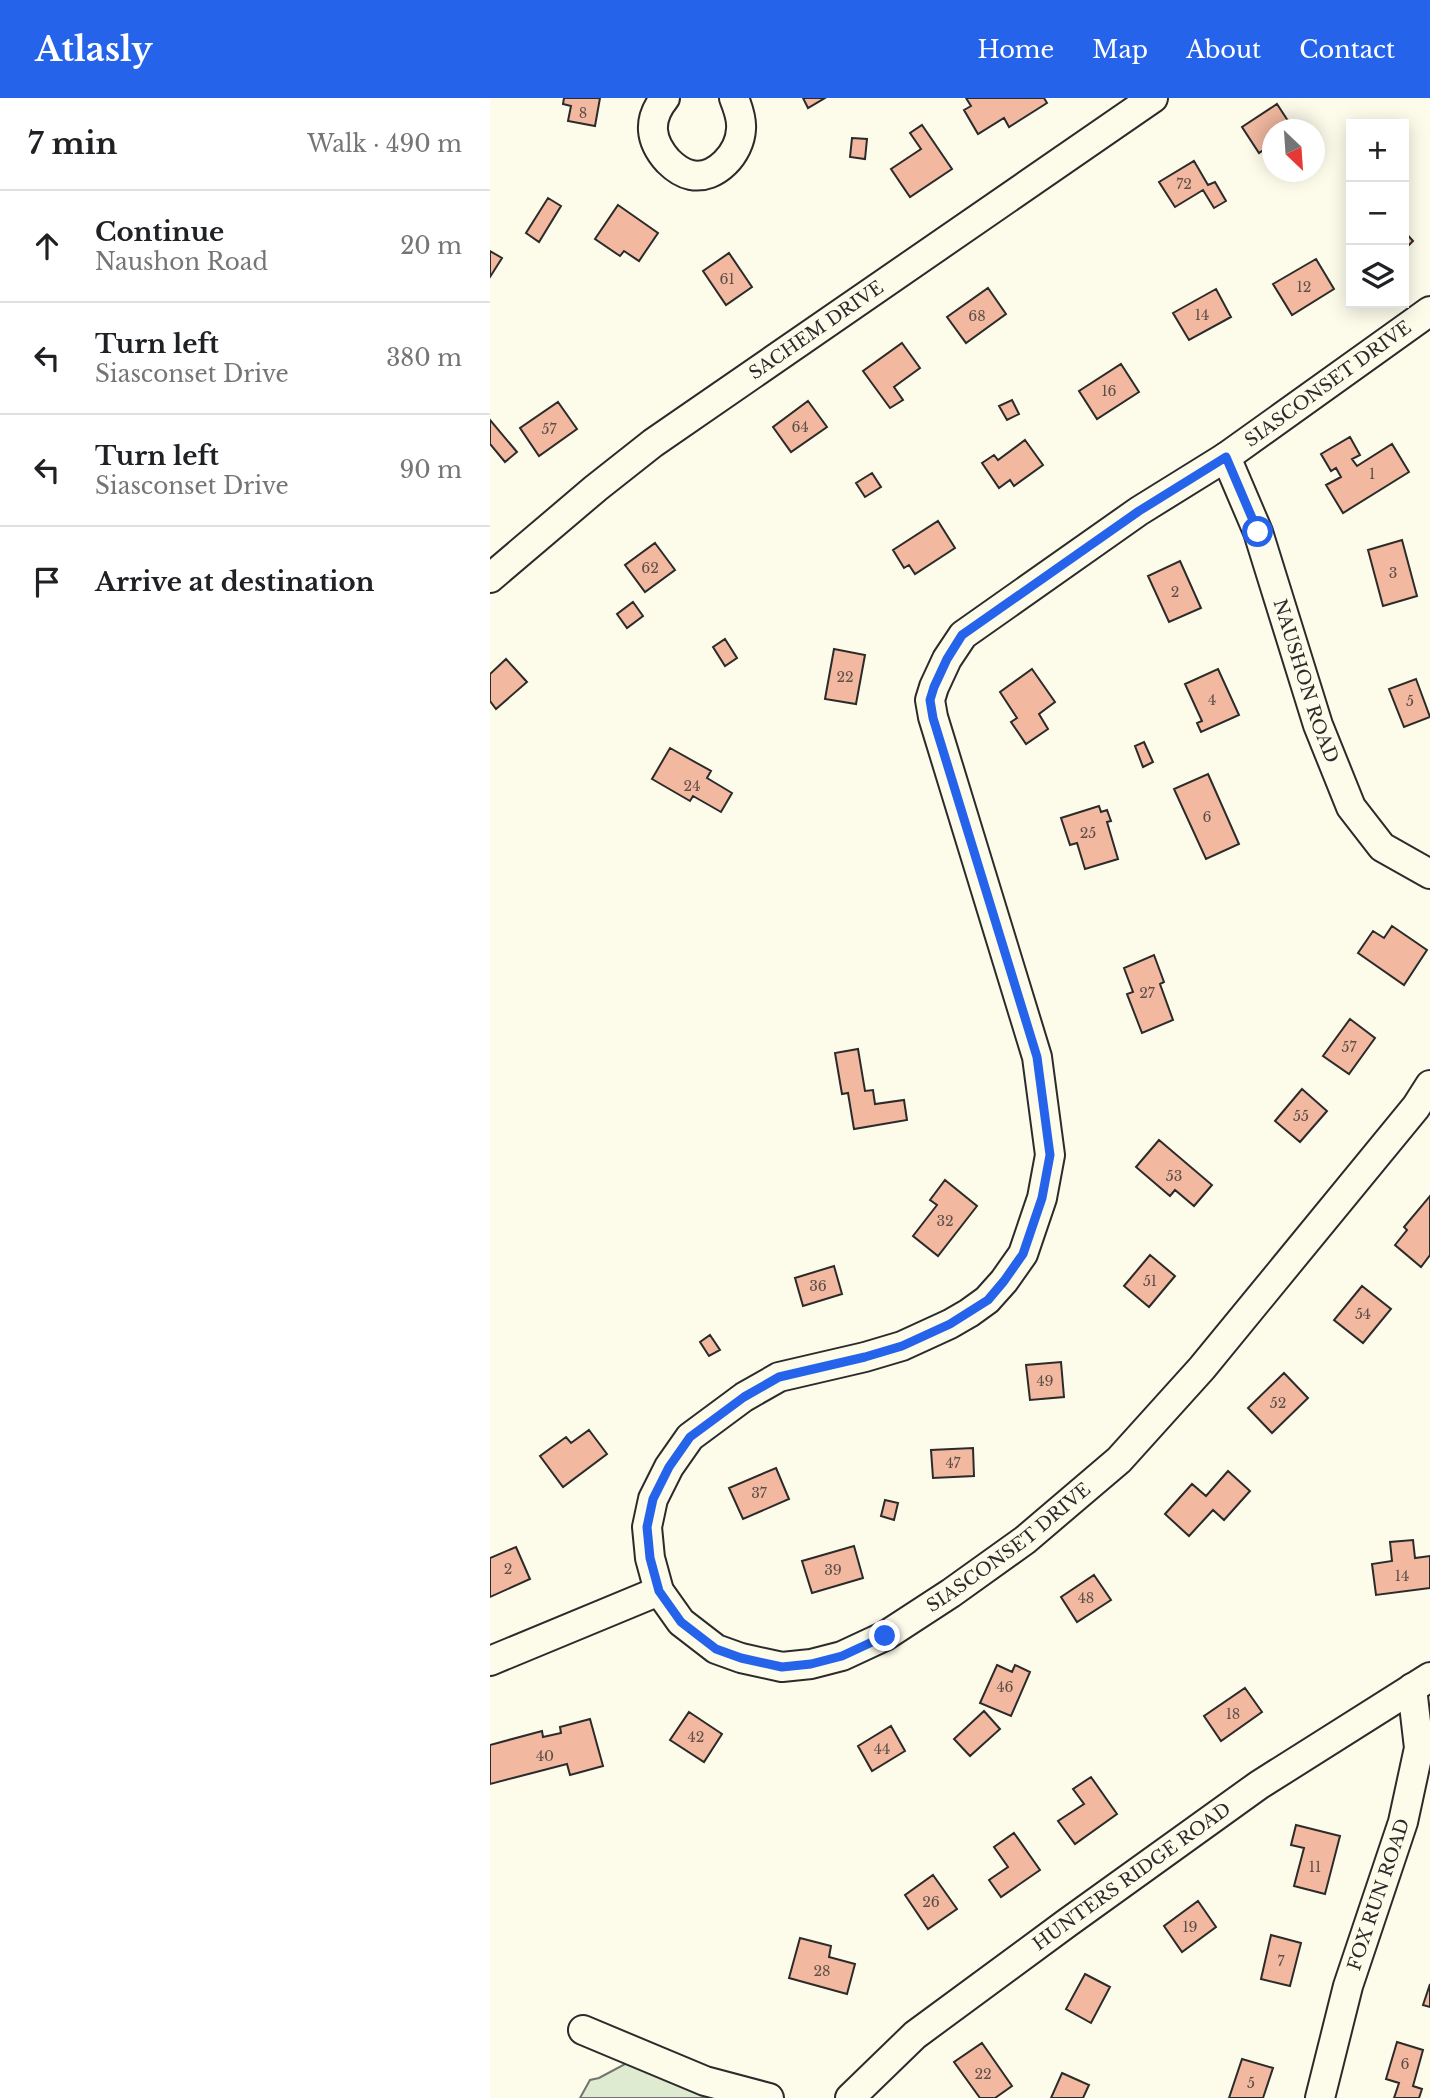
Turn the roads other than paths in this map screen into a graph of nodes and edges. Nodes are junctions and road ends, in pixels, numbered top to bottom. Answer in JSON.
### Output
{"nodes":[{"id":1,"x":665,"y":98,"type":"edge"},
{"id":2,"x":734,"y":98,"type":"edge"},
{"id":3,"x":1153,"y":98,"type":"edge"},
{"id":4,"x":1430,"y":311,"type":"edge"},
{"id":5,"x":1226,"y":457,"type":"junction"},
{"id":6,"x":490,"y":578,"type":"edge"},
{"id":7,"x":1430,"y":874,"type":"edge"},
{"id":8,"x":1430,"y":1086,"type":"edge"},
{"id":9,"x":659,"y":1591,"type":"junction"},
{"id":10,"x":490,"y":1661,"type":"edge"},
{"id":11,"x":1421,"y":1682,"type":"edge"},
{"id":12,"x":583,"y":2031,"type":"dead end"},
{"id":13,"x":769,"y":2098,"type":"edge"},
{"id":14,"x":850,"y":2098,"type":"edge"},
{"id":15,"x":1320,"y":2098,"type":"edge"}],
"edges":[{"from":1,"to":2,"type":"street"},
{"from":3,"to":6,"type":"street","name":"SACHEM DRIVE"},
{"from":4,"to":5,"type":"street","name":"SIASCONSET DRIVE"},
{"from":5,"to":7,"type":"street","name":"NAUSHON ROAD"},
{"from":5,"to":9,"type":"street","name":"SIASCONSET DRIVE"},
{"from":8,"to":9,"type":"street","name":"SIASCONSET DRIVE"},
{"from":9,"to":10,"type":"street"},
{"from":11,"to":14,"type":"street","name":"HUNTERS RIDGE ROAD"},
{"from":11,"to":15,"type":"street","name":"FOX RUN ROAD"},
{"from":12,"to":13,"type":"street"}]}
